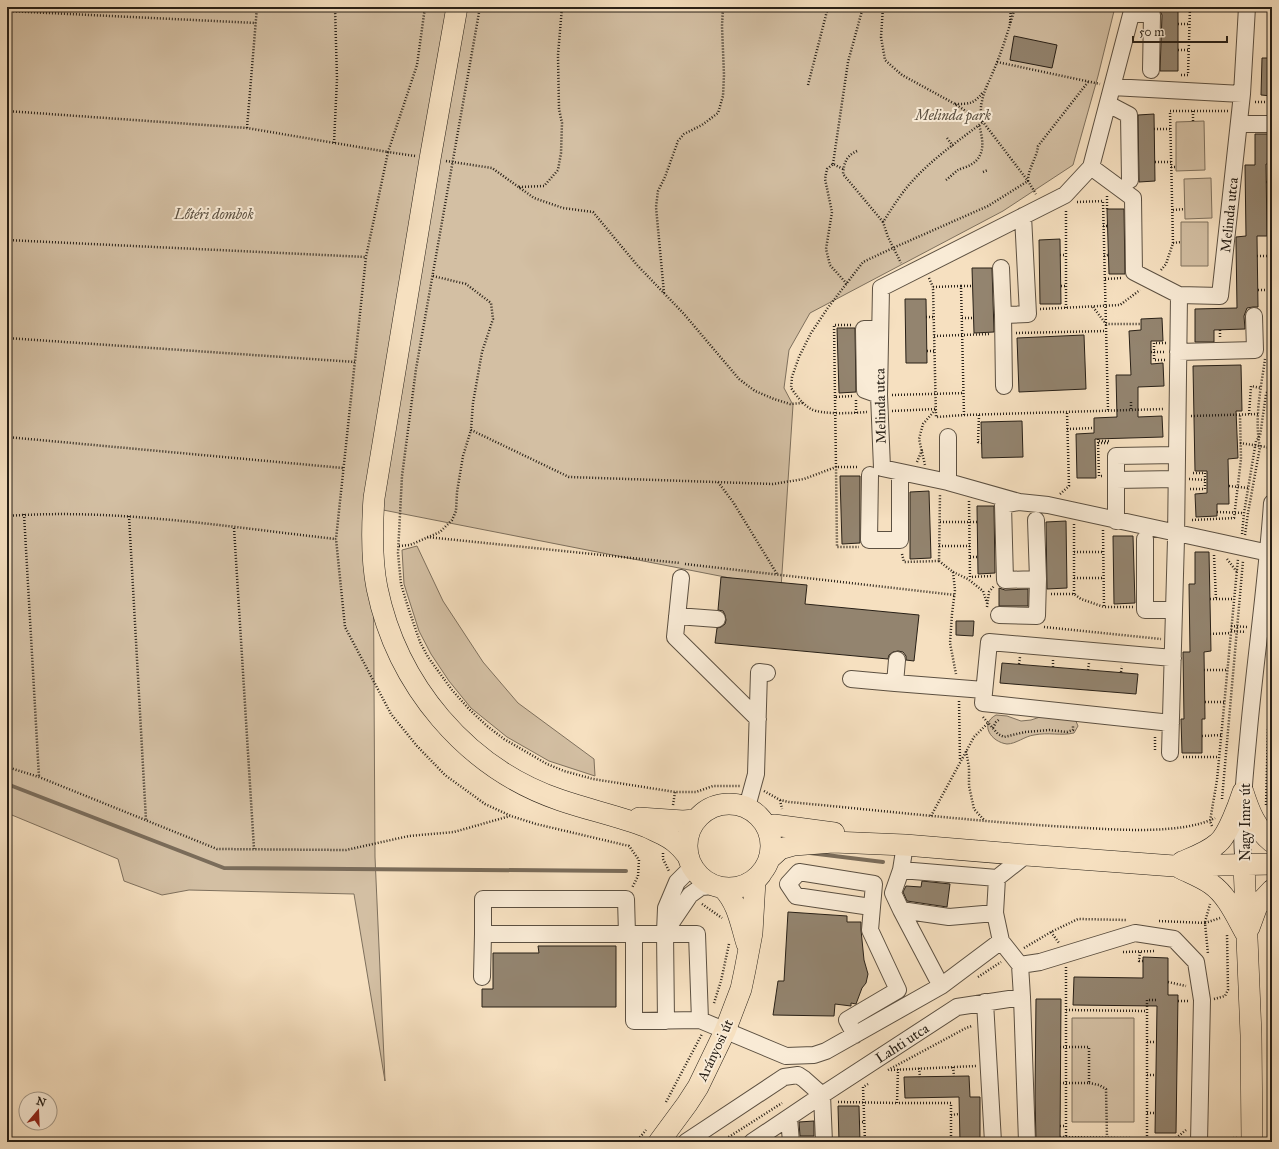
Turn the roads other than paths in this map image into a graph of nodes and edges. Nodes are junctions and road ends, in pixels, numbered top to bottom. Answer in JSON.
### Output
{"nodes":[{"id":1,"x":456,"y":7,"type":"edge"},
{"id":2,"x":1247,"y":7,"type":"edge"},
{"id":3,"x":1133,"y":9,"type":"edge"},
{"id":4,"x":1151,"y":70,"type":"dead end"},
{"id":5,"x":1112,"y":87,"type":"junction"},
{"id":6,"x":1242,"y":94,"type":"junction"},
{"id":7,"x":1108,"y":104,"type":"junction"},
{"id":8,"x":1240,"y":117,"type":"junction"},
{"id":9,"x":1272,"y":124,"type":"edge"},
{"id":10,"x":1091,"y":167,"type":"junction"},
{"id":11,"x":1130,"y":180,"type":"dead end"},
{"id":12,"x":1023,"y":216,"type":"junction"},
{"id":13,"x":1001,"y":268,"type":"dead end"},
{"id":14,"x":1179,"y":295,"type":"junction"},
{"id":15,"x":1003,"y":315,"type":"junction"},
{"id":16,"x":1254,"y":316,"type":"dead end"},
{"id":17,"x":1178,"y":351,"type":"junction"},
{"id":18,"x":1004,"y":386,"type":"dead end"},
{"id":19,"x":948,"y":437,"type":"dead end"},
{"id":20,"x":1176,"y":455,"type":"junction"},
{"id":21,"x":876,"y":471,"type":"junction"},
{"id":22,"x":900,"y":472,"type":"junction"},
{"id":23,"x":1183,"y":476,"type":"junction"},
{"id":24,"x":1116,"y":480,"type":"junction"},
{"id":25,"x":944,"y":488,"type":"junction"},
{"id":26,"x":1019,"y":502,"type":"junction"},
{"id":27,"x":1272,"y":503,"type":"edge"},
{"id":28,"x":1036,"y":520,"type":"dead end"},
{"id":29,"x":1110,"y":524,"type":"junction"},
{"id":30,"x":1175,"y":534,"type":"junction"},
{"id":31,"x":1144,"y":539,"type":"dead end"},
{"id":32,"x":1269,"y":553,"type":"junction"},
{"id":33,"x":681,"y":578,"type":"dead end"},
{"id":34,"x":1174,"y":584,"type":"junction"},
{"id":35,"x":1038,"y":586,"type":"junction"},
{"id":36,"x":991,"y":610,"type":"road end"},
{"id":37,"x":1174,"y":610,"type":"junction"},
{"id":38,"x":1267,"y":611,"type":"edge"},
{"id":39,"x":678,"y":616,"type":"junction"},
{"id":40,"x":717,"y":619,"type":"dead end"},
{"id":41,"x":1173,"y":647,"type":"junction"},
{"id":42,"x":897,"y":660,"type":"dead end"},
{"id":43,"x":767,"y":673,"type":"dead end"},
{"id":44,"x":851,"y":679,"type":"dead end"},
{"id":45,"x":895,"y":683,"type":"junction"},
{"id":46,"x":984,"y":690,"type":"junction"},
{"id":47,"x":758,"y":719,"type":"junction"},
{"id":48,"x":1164,"y":722,"type":"junction"},
{"id":49,"x":1168,"y":755,"type":"road end"},
{"id":50,"x":1243,"y":792,"type":"junction"},
{"id":51,"x":747,"y":807,"type":"junction"},
{"id":52,"x":611,"y":815,"type":"junction"},
{"id":53,"x":695,"y":820,"type":"junction"},
{"id":54,"x":767,"y":827,"type":"junction"},
{"id":55,"x":1272,"y":842,"type":"edge"},
{"id":56,"x":905,"y":845,"type":"junction"},
{"id":57,"x":1026,"y":855,"type":"junction"},
{"id":58,"x":690,"y":862,"type":"junction"},
{"id":59,"x":1272,"y":864,"type":"edge"},
{"id":60,"x":1244,"y":865,"type":"junction"},
{"id":61,"x":1174,"y":866,"type":"junction"},
{"id":62,"x":765,"y":867,"type":"junction"},
{"id":63,"x":901,"y":870,"type":"junction"},
{"id":64,"x":997,"y":878,"type":"junction"},
{"id":65,"x":719,"y":887,"type":"junction"},
{"id":66,"x":1272,"y":890,"type":"edge"},
{"id":67,"x":893,"y":893,"type":"junction"},
{"id":68,"x":901,"y":910,"type":"junction"},
{"id":69,"x":995,"y":913,"type":"junction"},
{"id":70,"x":665,"y":933,"type":"junction"},
{"id":71,"x":482,"y":934,"type":"junction"},
{"id":72,"x":631,"y":934,"type":"junction"},
{"id":73,"x":1247,"y":934,"type":"junction"},
{"id":74,"x":1001,"y":942,"type":"junction"},
{"id":75,"x":749,"y":949,"type":"junction"},
{"id":76,"x":1020,"y":965,"type":"junction"},
{"id":77,"x":482,"y":977,"type":"dead end"},
{"id":78,"x":941,"y":986,"type":"junction"},
{"id":79,"x":1022,"y":997,"type":"junction"},
{"id":80,"x":985,"y":1002,"type":"junction"},
{"id":81,"x":700,"y":1020,"type":"junction"},
{"id":82,"x":666,"y":1021,"type":"junction"},
{"id":83,"x":725,"y":1031,"type":"junction"},
{"id":84,"x":855,"y":1035,"type":"junction"},
{"id":85,"x":822,"y":1098,"type":"junction"},
{"id":86,"x":789,"y":1118,"type":"junction"},
{"id":87,"x":1252,"y":1140,"type":"edge"},
{"id":88,"x":1199,"y":1141,"type":"edge"},
{"id":89,"x":659,"y":1142,"type":"edge"},
{"id":90,"x":686,"y":1142,"type":"edge"},
{"id":91,"x":752,"y":1142,"type":"edge"},
{"id":92,"x":791,"y":1142,"type":"edge"},
{"id":93,"x":824,"y":1142,"type":"edge"},
{"id":94,"x":993,"y":1142,"type":"edge"},
{"id":95,"x":1027,"y":1142,"type":"edge"}],
"edges":[{"from":1,"to":52,"type":"main road"},
{"from":2,"to":6,"type":"street","name":"Melinda utca"},
{"from":3,"to":4,"type":"street"},
{"from":3,"to":5,"type":"street","name":"Melinda utca"},
{"from":5,"to":6,"type":"street"},
{"from":5,"to":7,"type":"street","name":"Melinda utca"},
{"from":6,"to":8,"type":"street","name":"Melinda utca"},
{"from":7,"to":10,"type":"street","name":"Melinda utca"},
{"from":7,"to":11,"type":"street"},
{"from":8,"to":9,"type":"street"},
{"from":8,"to":14,"type":"street","name":"Melinda utca"},
{"from":10,"to":12,"type":"street","name":"Melinda utca"},
{"from":10,"to":14,"type":"street","name":"Melinda utca"},
{"from":12,"to":15,"type":"street"},
{"from":12,"to":21,"type":"street","name":"Melinda utca"},
{"from":13,"to":15,"type":"street"},
{"from":14,"to":17,"type":"street"},
{"from":15,"to":18,"type":"street"},
{"from":16,"to":17,"type":"street"},
{"from":17,"to":20,"type":"street"},
{"from":19,"to":25,"type":"street"},
{"from":20,"to":23,"type":"street"},
{"from":20,"to":24,"type":"street"},
{"from":21,"to":22,"type":"street"},
{"from":21,"to":22,"type":"street","name":"Melinda utca"},
{"from":22,"to":25,"type":"street"},
{"from":23,"to":24,"type":"street"},
{"from":23,"to":30,"type":"street"},
{"from":24,"to":29,"type":"street"},
{"from":25,"to":26,"type":"street"},
{"from":26,"to":29,"type":"street"},
{"from":26,"to":35,"type":"street"},
{"from":27,"to":32,"type":"street","name":"Nagy Imre út"},
{"from":28,"to":35,"type":"street"},
{"from":29,"to":30,"type":"street"},
{"from":30,"to":32,"type":"street"},
{"from":30,"to":34,"type":"street"},
{"from":31,"to":37,"type":"street"},
{"from":32,"to":38,"type":"street","name":"Nagy Imre út"},
{"from":33,"to":39,"type":"street"},
{"from":34,"to":37,"type":"street"},
{"from":34,"to":41,"type":"street"},
{"from":35,"to":36,"type":"street"},
{"from":37,"to":41,"type":"street"},
{"from":38,"to":50,"type":"street","name":"Nagy Imre út"},
{"from":39,"to":40,"type":"street"},
{"from":39,"to":47,"type":"street"},
{"from":41,"to":46,"type":"street"},
{"from":41,"to":48,"type":"street"},
{"from":42,"to":45,"type":"street"},
{"from":43,"to":47,"type":"street"},
{"from":44,"to":45,"type":"street"},
{"from":45,"to":46,"type":"street"},
{"from":46,"to":48,"type":"street"},
{"from":47,"to":51,"type":"street"},
{"from":48,"to":49,"type":"street"},
{"from":50,"to":55,"type":"main road"},
{"from":50,"to":60,"type":"street","name":"Nagy Imre út"},
{"from":50,"to":61,"type":"main road"},
{"from":51,"to":53,"type":"main road"},
{"from":51,"to":54,"type":"main road"},
{"from":52,"to":53,"type":"main road"},
{"from":52,"to":58,"type":"main road"},
{"from":53,"to":58,"type":"main road"},
{"from":54,"to":56,"type":"main road"},
{"from":54,"to":62,"type":"main road"},
{"from":56,"to":57,"type":"main road"},
{"from":56,"to":62,"type":"main road"},
{"from":56,"to":63,"type":"street"},
{"from":57,"to":61,"type":"main road"},
{"from":57,"to":64,"type":"street"},
{"from":58,"to":65,"type":"main road"},
{"from":58,"to":70,"type":"street"},
{"from":59,"to":60,"type":"main road"},
{"from":60,"to":61,"type":"main road"},
{"from":60,"to":73,"type":"main road","name":"Nagy Imre út"},
{"from":61,"to":73,"type":"main road"},
{"from":62,"to":65,"type":"main road"},
{"from":62,"to":75,"type":"main road","name":"Arányosi út"},
{"from":63,"to":64,"type":"street"},
{"from":63,"to":67,"type":"street"},
{"from":64,"to":69,"type":"street"},
{"from":65,"to":70,"type":"street"},
{"from":65,"to":75,"type":"main road"},
{"from":66,"to":73,"type":"main road"},
{"from":67,"to":68,"type":"street"},
{"from":67,"to":84,"type":"street"},
{"from":68,"to":69,"type":"street"},
{"from":68,"to":78,"type":"street"},
{"from":69,"to":74,"type":"street"},
{"from":70,"to":72,"type":"street"},
{"from":70,"to":81,"type":"street"},
{"from":70,"to":82,"type":"street"},
{"from":71,"to":72,"type":"street"},
{"from":71,"to":72,"type":"street"},
{"from":71,"to":77,"type":"street"},
{"from":72,"to":82,"type":"street"},
{"from":73,"to":87,"type":"main road","name":"Nagy Imre út"},
{"from":74,"to":76,"type":"street"},
{"from":74,"to":78,"type":"street"},
{"from":75,"to":83,"type":"main road","name":"Arányosi út"},
{"from":76,"to":79,"type":"street"},
{"from":76,"to":88,"type":"street"},
{"from":78,"to":84,"type":"street"},
{"from":79,"to":80,"type":"street","name":"Lahti utca"},
{"from":79,"to":95,"type":"street"},
{"from":80,"to":85,"type":"street","name":"Lahti utca"},
{"from":80,"to":94,"type":"street"},
{"from":81,"to":82,"type":"street"},
{"from":81,"to":83,"type":"street"},
{"from":83,"to":84,"type":"street"},
{"from":83,"to":89,"type":"main road","name":"Arányosi út"},
{"from":85,"to":86,"type":"street","name":"Lahti utca"},
{"from":85,"to":90,"type":"street"},
{"from":85,"to":93,"type":"street"},
{"from":86,"to":91,"type":"street","name":"Lahti utca"},
{"from":86,"to":92,"type":"street"}]}
